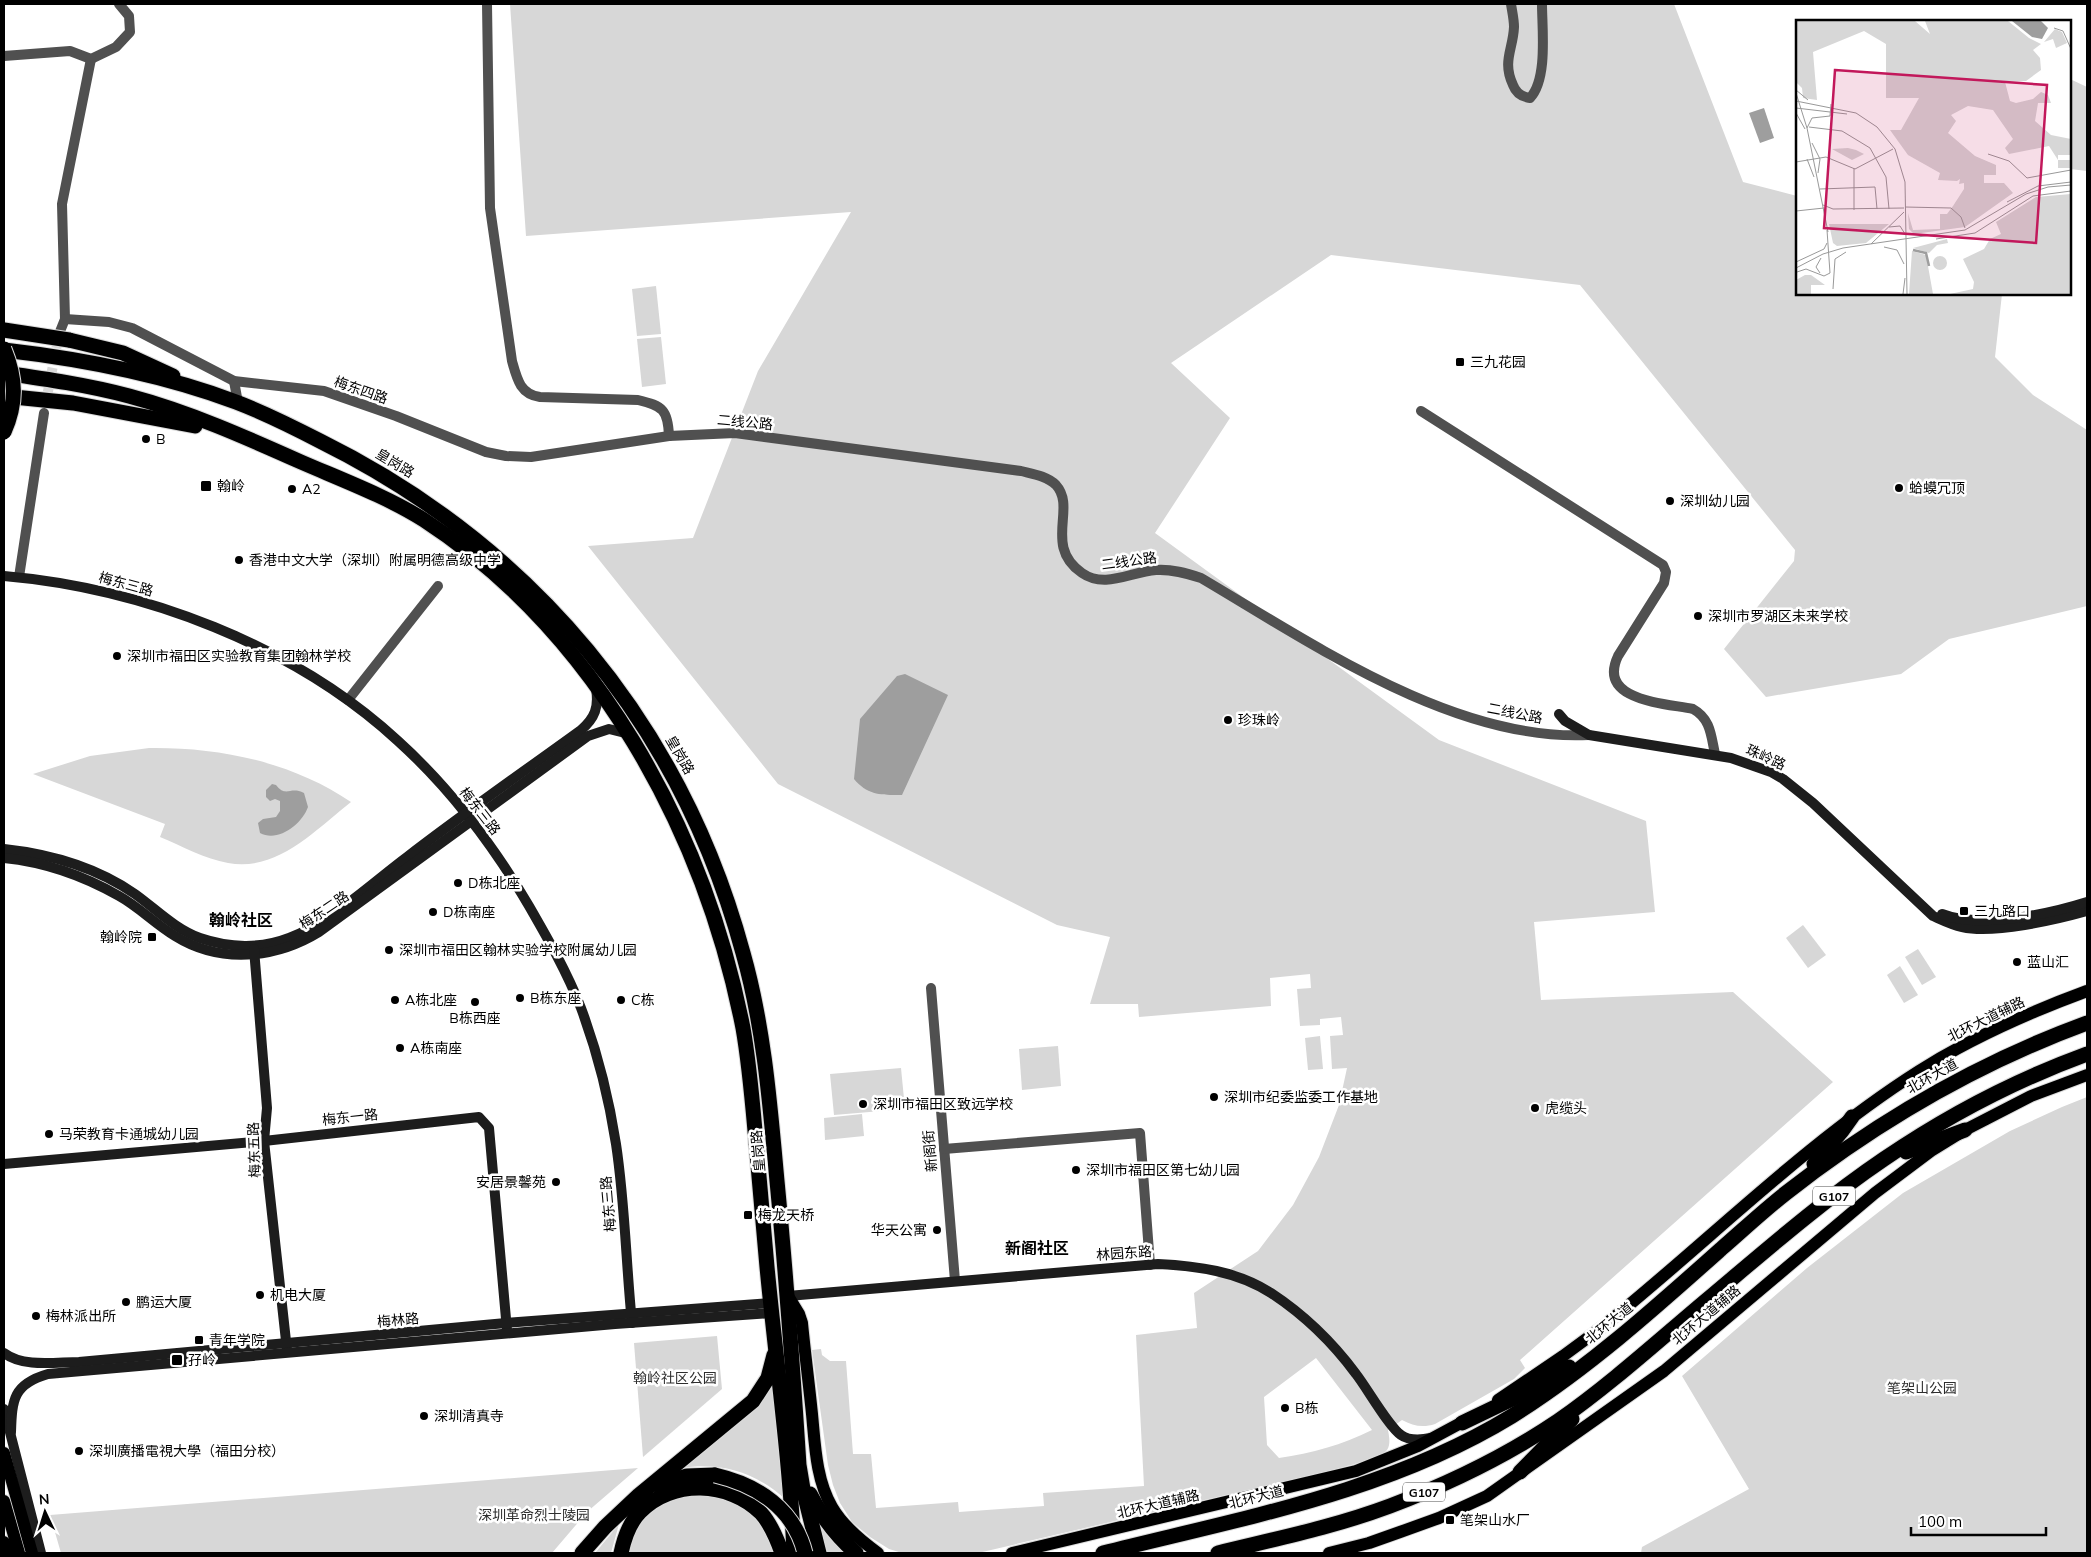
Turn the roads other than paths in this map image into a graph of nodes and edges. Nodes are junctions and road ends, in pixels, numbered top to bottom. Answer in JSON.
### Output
{"nodes":[{"id":1,"x":119,"y":4,"type":"edge"},
{"id":2,"x":487,"y":4,"type":"edge"},
{"id":3,"x":1511,"y":4,"type":"edge"},
{"id":4,"x":1542,"y":4,"type":"edge"},
{"id":5,"x":4,"y":56,"type":"edge"},
{"id":6,"x":91,"y":60,"type":"junction"},
{"id":7,"x":65,"y":319,"type":"junction"},
{"id":8,"x":4,"y":330,"type":"edge"},
{"id":9,"x":64,"y":337,"type":"junction"},
{"id":10,"x":4,"y":349,"type":"edge"},
{"id":11,"x":4,"y":373,"type":"edge"},
{"id":12,"x":234,"y":381,"type":"junction"},
{"id":13,"x":206,"y":392,"type":"junction"},
{"id":14,"x":4,"y":396,"type":"edge"},
{"id":15,"x":238,"y":402,"type":"junction"},
{"id":16,"x":1421,"y":411,"type":"dead end"},
{"id":17,"x":44,"y":413,"type":"tunnel mouth"},
{"id":18,"x":4,"y":432,"type":"edge"},
{"id":19,"x":234,"y":433,"type":"junction"},
{"id":20,"x":669,"y":436,"type":"junction"},
{"id":21,"x":4,"y":576,"type":"edge"},
{"id":22,"x":19,"y":577,"type":"junction"},
{"id":23,"x":438,"y":586,"type":"dead end"},
{"id":24,"x":596,"y":685,"type":"junction"},
{"id":25,"x":348,"y":700,"type":"junction"},
{"id":26,"x":1559,"y":714,"type":"dead end"},
{"id":27,"x":630,"y":735,"type":"junction"},
{"id":28,"x":1589,"y":735,"type":"junction"},
{"id":29,"x":1715,"y":754,"type":"junction"},
{"id":30,"x":469,"y":817,"type":"junction"},
{"id":31,"x":4,"y":849,"type":"edge"},
{"id":32,"x":4,"y":858,"type":"edge"},
{"id":33,"x":2087,"y":902,"type":"edge"},
{"id":34,"x":1922,"y":905,"type":"junction"},
{"id":35,"x":2087,"y":911,"type":"edge"},
{"id":36,"x":254,"y":950,"type":"junction"},
{"id":37,"x":931,"y":988,"type":"dead end"},
{"id":38,"x":2087,"y":991,"type":"edge"},
{"id":39,"x":2087,"y":1023,"type":"edge"},
{"id":40,"x":2087,"y":1054,"type":"edge"},
{"id":41,"x":2087,"y":1075,"type":"edge"},
{"id":42,"x":1852,"y":1117,"type":"junction"},
{"id":43,"x":1965,"y":1130,"type":"junction"},
{"id":44,"x":264,"y":1140,"type":"junction"},
{"id":45,"x":944,"y":1149,"type":"junction"},
{"id":46,"x":1885,"y":1158,"type":"junction"},
{"id":47,"x":4,"y":1164,"type":"edge"},
{"id":48,"x":1784,"y":1194,"type":"junction"},
{"id":49,"x":1150,"y":1265,"type":"junction"},
{"id":50,"x":955,"y":1281,"type":"junction"},
{"id":51,"x":788,"y":1296,"type":"junction"},
{"id":52,"x":771,"y":1308,"type":"junction"},
{"id":53,"x":632,"y":1318,"type":"junction"},
{"id":54,"x":506,"y":1329,"type":"junction"},
{"id":55,"x":1617,"y":1338,"type":"junction"},
{"id":56,"x":776,"y":1346,"type":"junction"},
{"id":57,"x":287,"y":1349,"type":"junction"},
{"id":58,"x":4,"y":1353,"type":"edge"},
{"id":59,"x":80,"y":1366,"type":"junction"},
{"id":60,"x":1609,"y":1382,"type":"junction"},
{"id":61,"x":4,"y":1409,"type":"edge"},
{"id":62,"x":1462,"y":1423,"type":"junction"},
{"id":63,"x":1396,"y":1430,"type":"junction"},
{"id":64,"x":10,"y":1432,"type":"junction"},
{"id":65,"x":1438,"y":1436,"type":"junction"},
{"id":66,"x":4,"y":1453,"type":"edge"},
{"id":67,"x":1391,"y":1458,"type":"junction"},
{"id":68,"x":799,"y":1465,"type":"junction"},
{"id":69,"x":1368,"y":1467,"type":"junction"},
{"id":70,"x":1520,"y":1472,"type":"junction"},
{"id":71,"x":639,"y":1495,"type":"junction"},
{"id":72,"x":1314,"y":1500,"type":"junction"},
{"id":73,"x":4,"y":1502,"type":"edge"},
{"id":74,"x":4,"y":1544,"type":"edge"},
{"id":75,"x":791,"y":1549,"type":"edge"},
{"id":76,"x":5,"y":1553,"type":"edge"},
{"id":77,"x":9,"y":1553,"type":"edge"},
{"id":78,"x":19,"y":1553,"type":"edge"},
{"id":79,"x":32,"y":1553,"type":"edge"},
{"id":80,"x":41,"y":1553,"type":"edge"},
{"id":81,"x":582,"y":1553,"type":"edge"},
{"id":82,"x":621,"y":1553,"type":"edge"},
{"id":83,"x":819,"y":1553,"type":"edge"},
{"id":84,"x":856,"y":1553,"type":"edge"},
{"id":85,"x":878,"y":1553,"type":"edge"},
{"id":86,"x":1012,"y":1553,"type":"edge"},
{"id":87,"x":1103,"y":1553,"type":"edge"},
{"id":88,"x":1218,"y":1553,"type":"edge"},
{"id":89,"x":1330,"y":1553,"type":"edge"}],
"edges":[{"from":1,"to":6,"type":"street"},
{"from":2,"to":20,"type":"street"},
{"from":3,"to":4,"type":"street"},
{"from":5,"to":6,"type":"street"},
{"from":6,"to":7,"type":"street"},
{"from":7,"to":9,"type":"street"},
{"from":7,"to":12,"type":"street","name":"梅东四路"},
{"from":8,"to":9,"type":"highway","bridge":true},
{"from":9,"to":13,"type":"highway"},
{"from":10,"to":13,"type":"highway","name":"皇岗路"},
{"from":10,"to":18,"type":"highway","bridge":true},
{"from":11,"to":19,"type":"highway","name":"皇岗路"},
{"from":12,"to":15,"type":"street"},
{"from":12,"to":20,"type":"street","name":"梅东四路"},
{"from":13,"to":15,"type":"highway","name":"皇岗路"},
{"from":14,"to":19,"type":"highway"},
{"from":15,"to":51,"type":"highway","name":"皇岗路"},
{"from":16,"to":29,"type":"street"},
{"from":17,"to":22,"type":"street"},
{"from":19,"to":24,"type":"highway","name":"皇岗路"},
{"from":20,"to":28,"type":"street","name":"二线公路"},
{"from":21,"to":22,"type":"street","name":"梅东三路"},
{"from":22,"to":25,"type":"street","name":"梅东三路"},
{"from":23,"to":25,"type":"street"},
{"from":24,"to":27,"type":"highway","name":"皇岗路"},
{"from":24,"to":30,"type":"street","name":"梅东二路"},
{"from":25,"to":30,"type":"street","name":"梅东三路"},
{"from":26,"to":28,"type":"street","name":"珠岭路"},
{"from":27,"to":30,"type":"street","name":"梅东二路"},
{"from":27,"to":52,"type":"highway","name":"皇岗路"},
{"from":28,"to":29,"type":"street","name":"珠岭路"},
{"from":29,"to":34,"type":"street","name":"珠岭路"},
{"from":30,"to":36,"type":"street","name":"梅东二路"},
{"from":30,"to":53,"type":"street","name":"梅东三路"},
{"from":31,"to":36,"type":"street","name":"梅东二路"},
{"from":32,"to":36,"type":"street","name":"梅东二路"},
{"from":33,"to":34,"type":"street","name":"珠岭路"},
{"from":34,"to":35,"type":"street","name":"珠岭路"},
{"from":36,"to":44,"type":"street","name":"梅东五路"},
{"from":37,"to":45,"type":"street","name":"新阁街"},
{"from":38,"to":42,"type":"main road","name":"北环大道辅路"},
{"from":39,"to":48,"type":"highway","name":"北环大道","number":"G107"},
{"from":40,"to":46,"type":"highway","number":"G107"},
{"from":41,"to":43,"type":"main road","name":"北环大道辅路"},
{"from":42,"to":48,"type":"highway"},
{"from":42,"to":62,"type":"main road","name":"北环大道辅路"},
{"from":43,"to":46,"type":"highway"},
{"from":43,"to":70,"type":"main road","name":"北环大道辅路"},
{"from":44,"to":47,"type":"street","name":"梅东一路"},
{"from":44,"to":54,"type":"street","name":"梅东一路"},
{"from":44,"to":57,"type":"street","name":"梅东五路"},
{"from":45,"to":49,"type":"street"},
{"from":45,"to":50,"type":"street","name":"新阁街"},
{"from":46,"to":60,"type":"highway","number":"G107"},
{"from":48,"to":55,"type":"highway","name":"北环大道","number":"G107"},
{"from":49,"to":50,"type":"street","name":"林园东路"},
{"from":49,"to":63,"type":"street","name":"林园东路"},
{"from":50,"to":51,"type":"street","name":"林园东路"},
{"from":51,"to":68,"type":"highway","name":"皇岗路"},
{"from":51,"to":85,"type":"main road"},
{"from":52,"to":53,"type":"street","name":"梅林路"},
{"from":52,"to":56,"type":"highway","name":"皇岗路"},
{"from":53,"to":54,"type":"street","name":"梅林路"},
{"from":54,"to":57,"type":"street","name":"梅林路"},
{"from":55,"to":62,"type":"highway"},
{"from":55,"to":72,"type":"highway","name":"北环大道","number":"G107"},
{"from":56,"to":71,"type":"highway"},
{"from":56,"to":75,"type":"highway","name":"皇岗路"},
{"from":57,"to":59,"type":"street","name":"梅林路"},
{"from":58,"to":59,"type":"street","name":"梅林路"},
{"from":59,"to":64,"type":"street","name":"梅林路"},
{"from":60,"to":70,"type":"highway"},
{"from":60,"to":88,"type":"highway","number":"G107"},
{"from":61,"to":64,"type":"street"},
{"from":62,"to":65,"type":"main road","name":"北环大道辅路"},
{"from":63,"to":65,"type":"street"},
{"from":63,"to":67,"type":"street"},
{"from":64,"to":80,"type":"street"},
{"from":65,"to":67,"type":"main road","name":"北环大道辅路"},
{"from":66,"to":79,"type":"main road"},
{"from":67,"to":69,"type":"main road","name":"北环大道辅路"},
{"from":68,"to":83,"type":"highway","name":"皇岗路"},
{"from":68,"to":84,"type":"highway"},
{"from":69,"to":72,"type":"main road","name":"北环大道辅路"},
{"from":69,"to":86,"type":"main road","name":"北环大道辅路"},
{"from":70,"to":89,"type":"main road","name":"北环大道辅路"},
{"from":71,"to":75,"type":"highway","bridge":true},
{"from":71,"to":81,"type":"highway"},
{"from":72,"to":87,"type":"highway","name":"北环大道","number":"G107"},
{"from":73,"to":78,"type":"main road"},
{"from":74,"to":76,"type":"street"},
{"from":74,"to":77,"type":"main road"},
{"from":75,"to":82,"type":"highway"}]}
